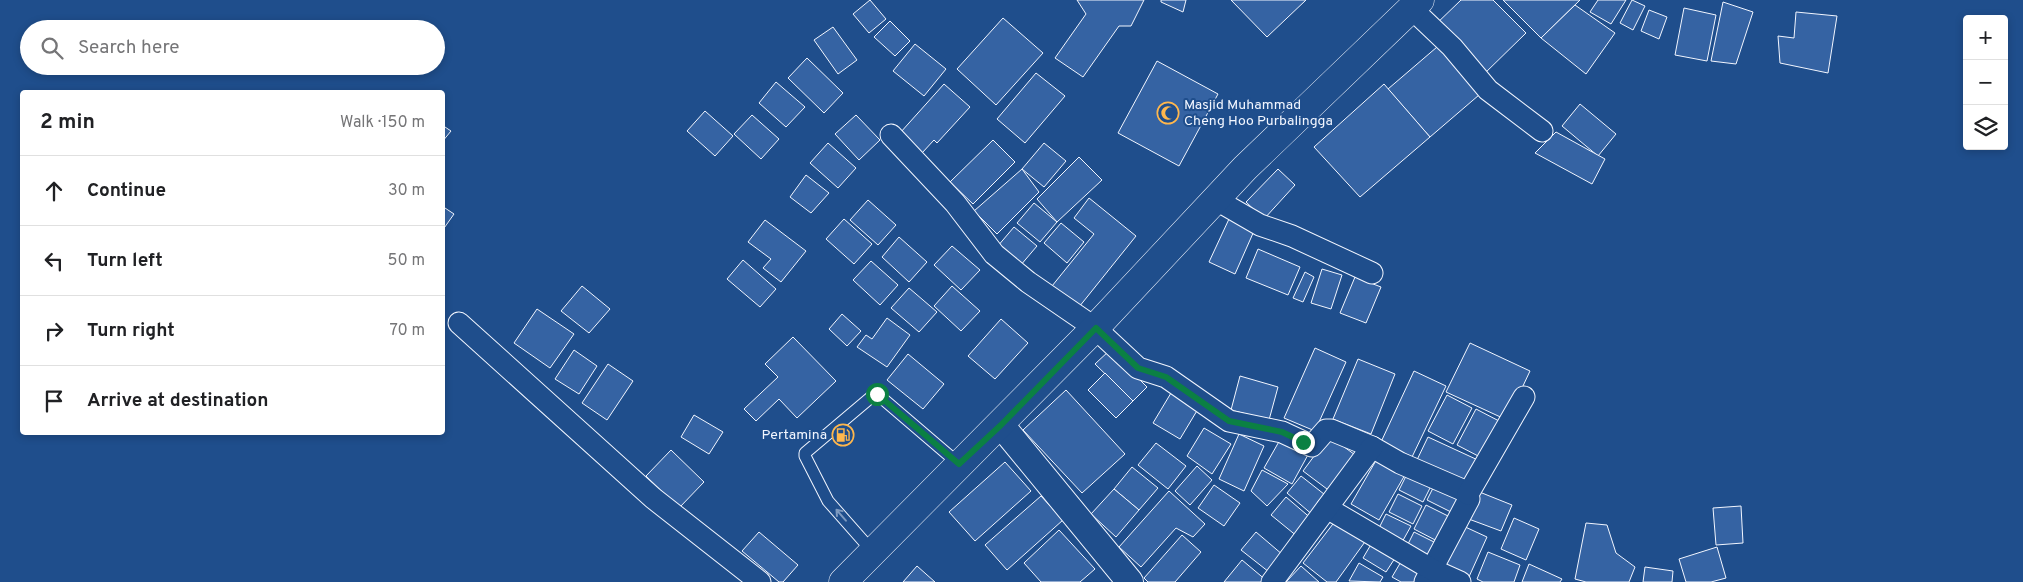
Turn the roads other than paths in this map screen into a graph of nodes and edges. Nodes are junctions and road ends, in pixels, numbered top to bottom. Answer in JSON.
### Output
{"nodes":[{"id":1,"x":1416,"y":4,"type":"edge"},
{"id":2,"x":1542,"y":131,"type":"dead end"},
{"id":3,"x":891,"y":135,"type":"dead end"},
{"id":4,"x":1215,"y":199,"type":"junction"},
{"id":5,"x":1372,"y":273,"type":"dead end"},
{"id":6,"x":459,"y":323,"type":"dead end"},
{"id":7,"x":1096,"y":328,"type":"junction"},
{"id":8,"x":1524,"y":397,"type":"dead end"},
{"id":9,"x":1001,"y":425,"type":"junction"},
{"id":10,"x":1372,"y":447,"type":"junction"},
{"id":11,"x":959,"y":464,"type":"junction"},
{"id":12,"x":1468,"y":494,"type":"junction"},
{"id":13,"x":1328,"y":508,"type":"junction"},
{"id":14,"x":872,"y":552,"type":"junction"},
{"id":15,"x":1428,"y":576,"type":"edge"},
{"id":16,"x":760,"y":582,"type":"edge"},
{"id":17,"x":843,"y":582,"type":"edge"},
{"id":18,"x":1130,"y":582,"type":"edge"},
{"id":19,"x":1272,"y":582,"type":"edge"},
{"id":20,"x":1460,"y":582,"type":"edge"}],
"edges":[{"from":1,"to":2,"type":"street"},
{"from":1,"to":4,"type":"main road"},
{"from":3,"to":7,"type":"street"},
{"from":4,"to":5,"type":"street"},
{"from":4,"to":7,"type":"main road"},
{"from":6,"to":16,"type":"street"},
{"from":7,"to":9,"type":"main road"},
{"from":7,"to":10,"type":"street"},
{"from":8,"to":12,"type":"street"},
{"from":9,"to":11,"type":"main road"},
{"from":9,"to":18,"type":"street"},
{"from":10,"to":12,"type":"street"},
{"from":10,"to":13,"type":"street"},
{"from":11,"to":14,"type":"main road"},
{"from":14,"to":11,"type":"lane","one_way":true},
{"from":12,"to":15,"type":"street"},
{"from":13,"to":15,"type":"street"},
{"from":13,"to":19,"type":"street"},
{"from":14,"to":17,"type":"main road"},
{"from":15,"to":20,"type":"street"}]}
